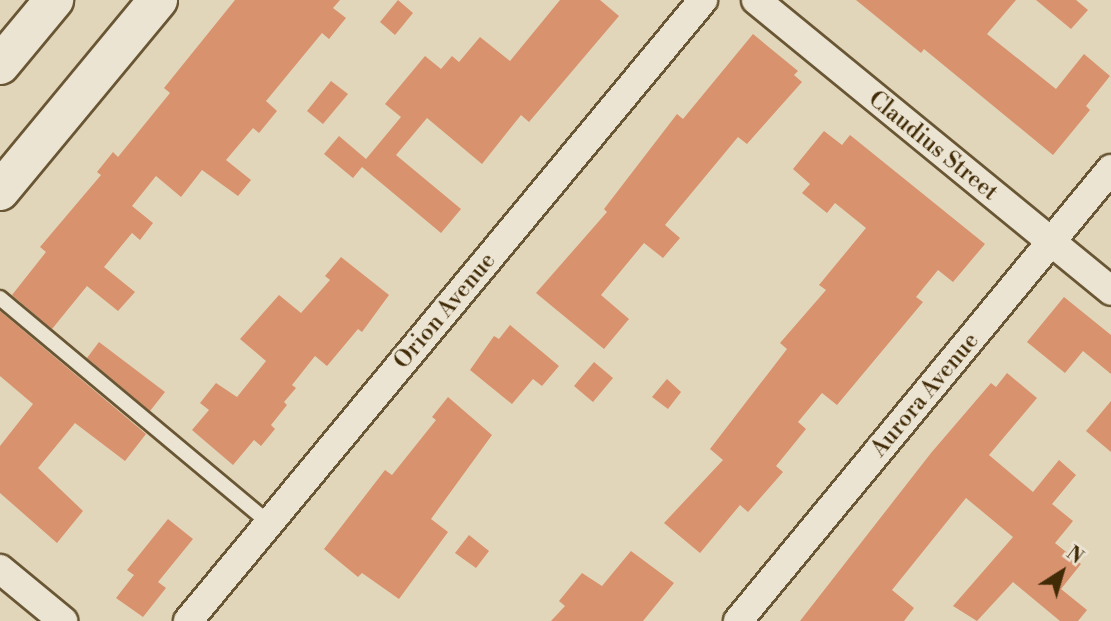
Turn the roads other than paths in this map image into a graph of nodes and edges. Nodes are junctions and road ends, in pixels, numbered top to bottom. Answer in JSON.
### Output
{"nodes":[{"id":1,"x":54,"y":0,"type":"edge"},
{"id":2,"x":158,"y":0,"type":"edge"},
{"id":3,"x":703,"y":0,"type":"edge"},
{"id":4,"x":756,"y":0,"type":"edge"},
{"id":5,"x":0,"y":65,"type":"edge"},
{"id":6,"x":1111,"y":169,"type":"edge"},
{"id":7,"x":0,"y":191,"type":"edge"},
{"id":8,"x":1052,"y":243,"type":"junction"},
{"id":9,"x":1111,"y":291,"type":"edge"},
{"id":10,"x":0,"y":298,"type":"edge"},
{"id":11,"x":269,"y":523,"type":"junction"},
{"id":12,"x":0,"y":569,"type":"edge"},
{"id":13,"x":63,"y":621,"type":"edge"},
{"id":14,"x":188,"y":621,"type":"edge"},
{"id":15,"x":738,"y":621,"type":"edge"}],
"edges":[{"from":1,"to":5,"type":"main road"},
{"from":2,"to":7,"type":"main road"},
{"from":3,"to":11,"type":"street","name":"Orion Avenue"},
{"from":4,"to":8,"type":"street","name":"Claudius Street"},
{"from":6,"to":8,"type":"street","name":"Aurora Avenue"},
{"from":8,"to":9,"type":"street","name":"Claudius Street"},
{"from":8,"to":15,"type":"street","name":"Aurora Avenue"},
{"from":10,"to":11,"type":"lane"},
{"from":11,"to":14,"type":"street","name":"Orion Avenue"},
{"from":12,"to":13,"type":"street"}]}
